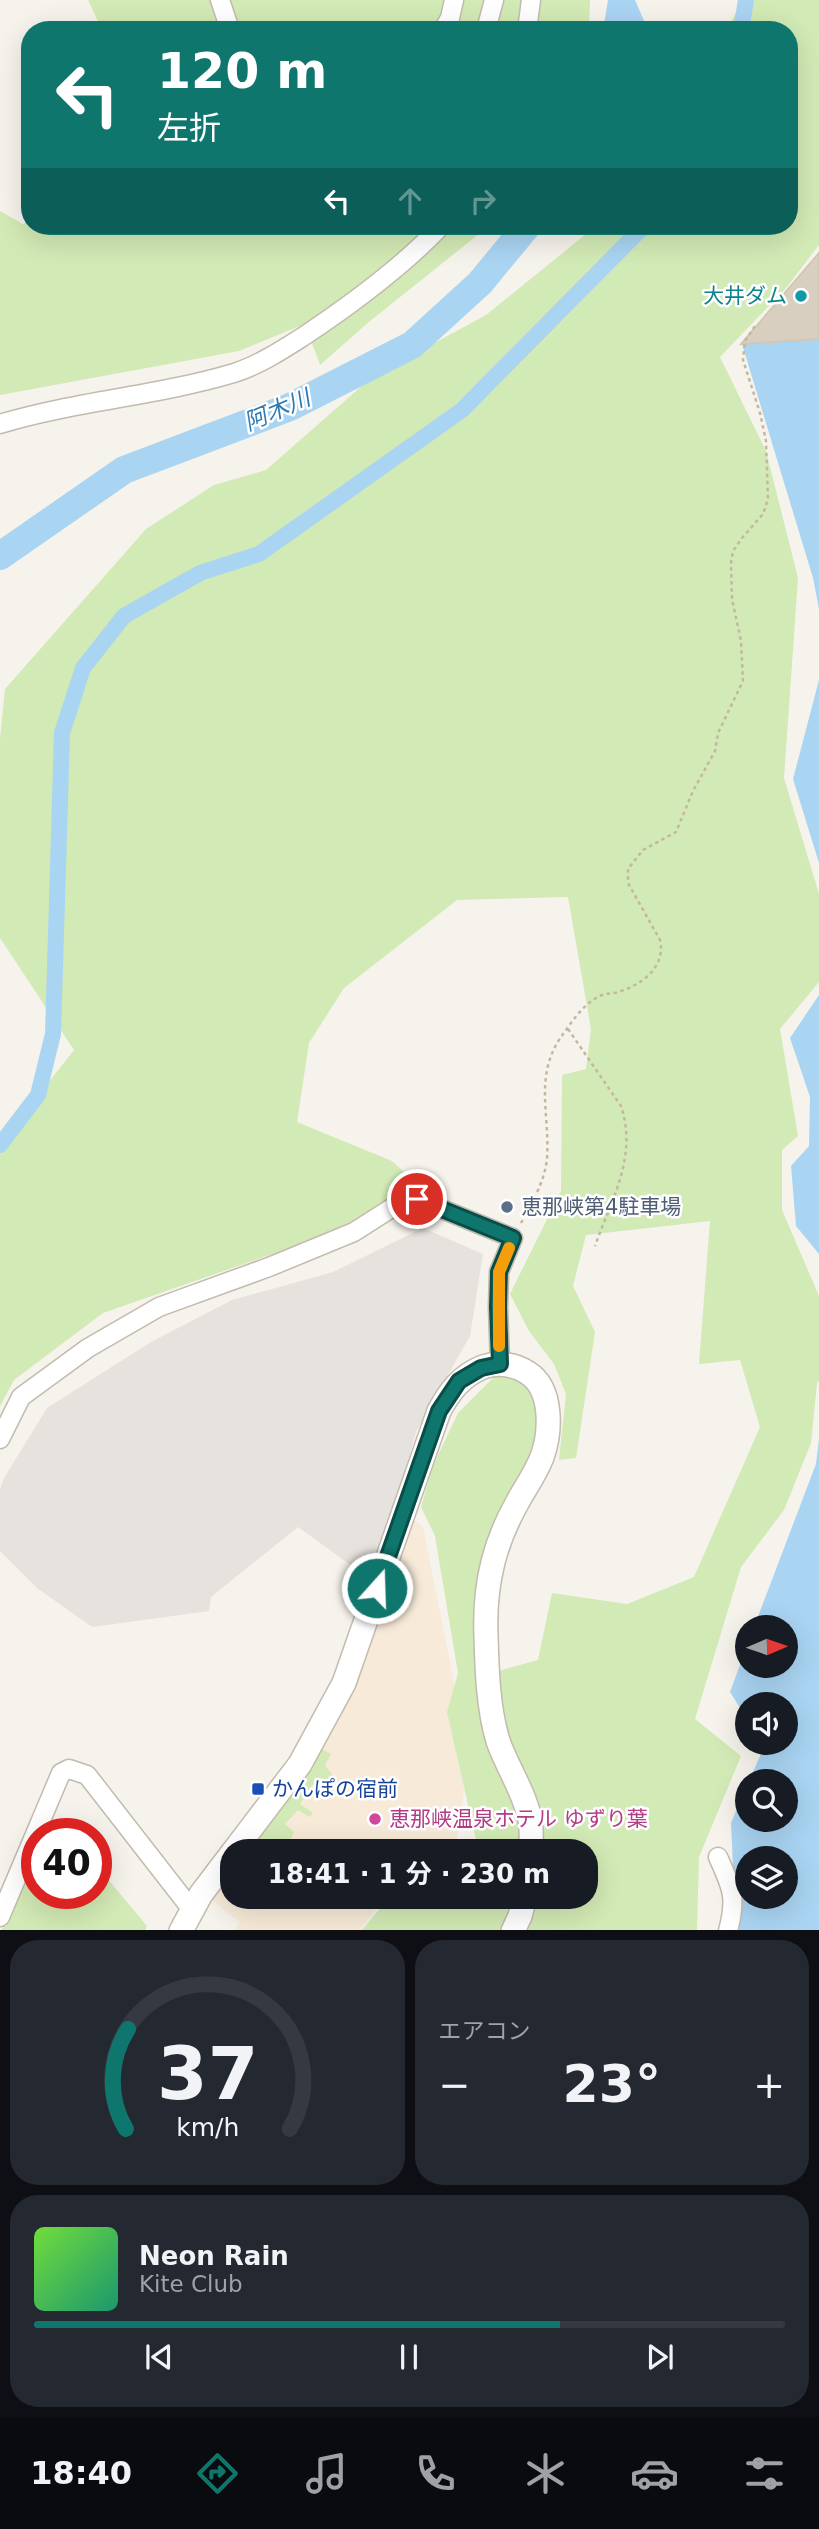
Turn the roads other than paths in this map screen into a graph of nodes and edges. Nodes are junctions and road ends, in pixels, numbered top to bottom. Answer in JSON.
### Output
{"nodes":[{"id":1,"x":220,"y":0,"type":"edge"},
{"id":2,"x":454,"y":0,"type":"edge"},
{"id":3,"x":494,"y":0,"type":"edge"},
{"id":4,"x":531,"y":0,"type":"edge"},
{"id":5,"x":227,"y":21,"type":"edge"},
{"id":6,"x":448,"y":21,"type":"edge"},
{"id":7,"x":488,"y":21,"type":"edge"},
{"id":8,"x":528,"y":21,"type":"edge"},
{"id":9,"x":431,"y":235,"type":"edge"},
{"id":10,"x":0,"y":424,"type":"edge"},
{"id":11,"x":500,"y":1364,"type":"junction"},
{"id":12,"x":0,"y":1439,"type":"edge"},
{"id":13,"x":243,"y":1839,"type":"edge"},
{"id":14,"x":531,"y":1839,"type":"edge"},
{"id":15,"x":718,"y":1857,"type":"dead end"},
{"id":16,"x":220,"y":1871,"type":"edge"},
{"id":17,"x":522,"y":1909,"type":"edge"},
{"id":18,"x":0,"y":1917,"type":"edge"},
{"id":19,"x":186,"y":1920,"type":"edge"},
{"id":20,"x":513,"y":1930,"type":"edge"},
{"id":21,"x":727,"y":1930,"type":"edge"}],
"edges":[{"from":1,"to":5,"type":"street"},
{"from":2,"to":6,"type":"street"},
{"from":3,"to":7,"type":"street"},
{"from":4,"to":8,"type":"street"},
{"from":9,"to":10,"type":"street"},
{"from":11,"to":12,"type":"street"},
{"from":11,"to":13,"type":"street"},
{"from":11,"to":14,"type":"street"},
{"from":15,"to":21,"type":"street"},
{"from":16,"to":19,"type":"street"},
{"from":17,"to":20,"type":"street"},
{"from":18,"to":19,"type":"street"}]}
